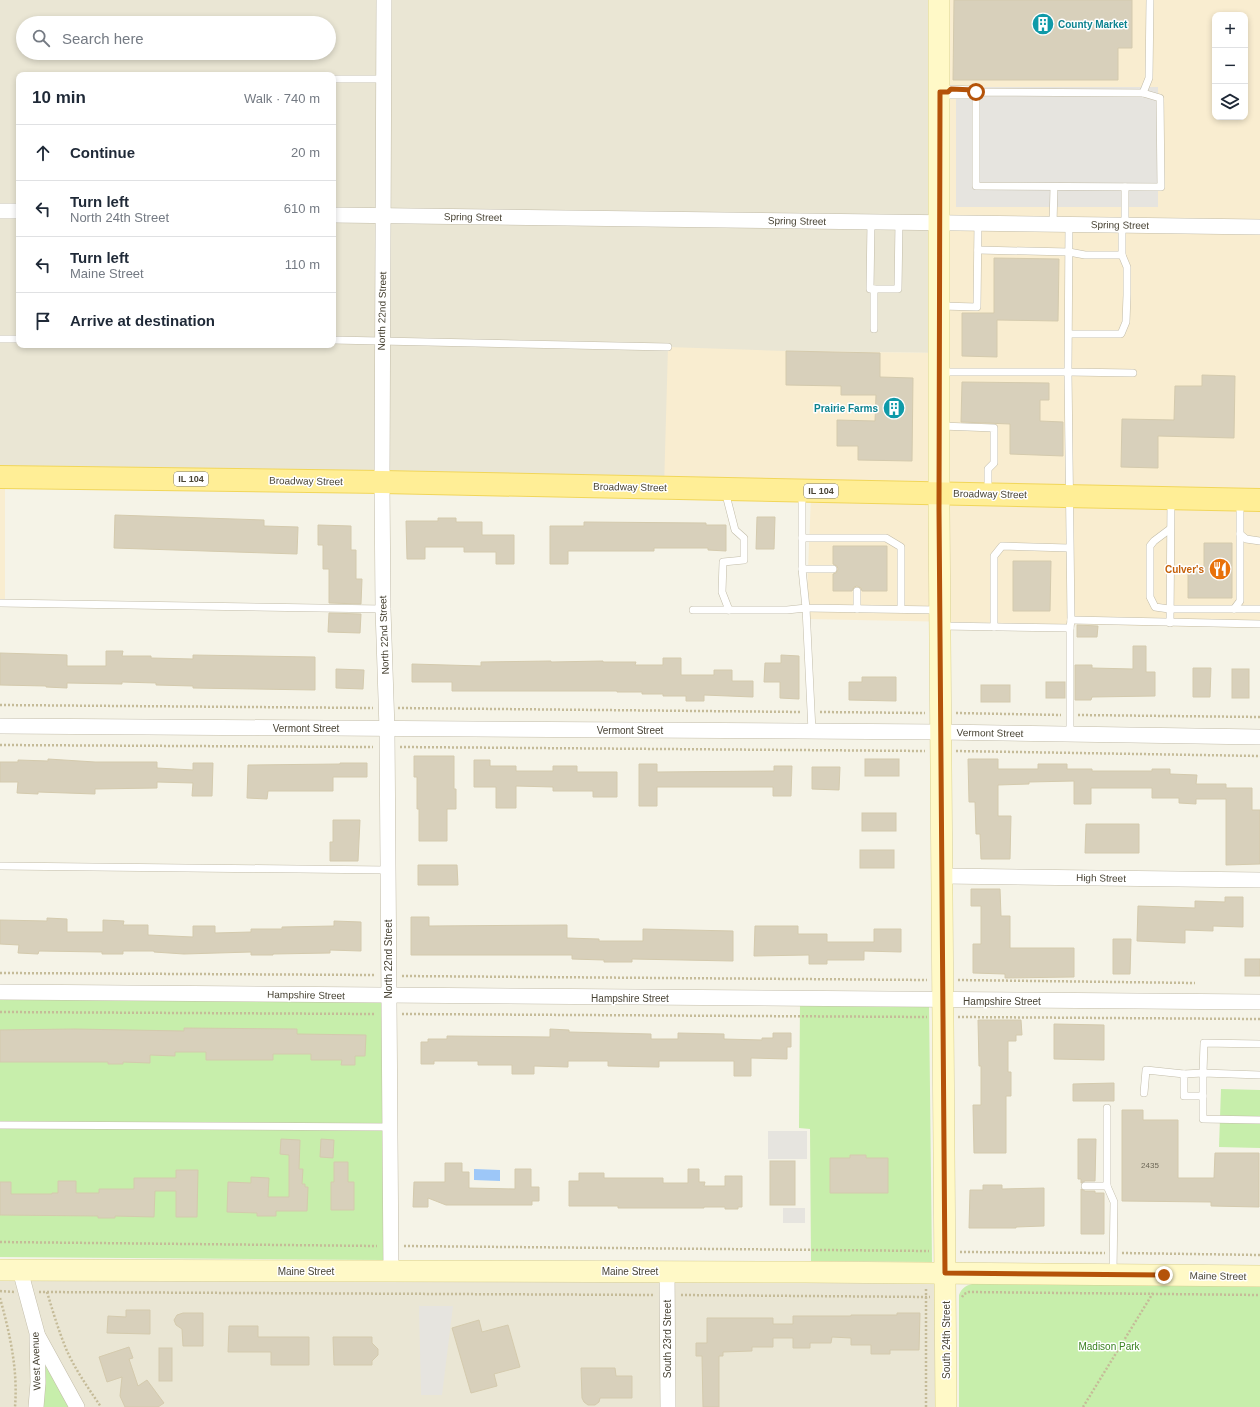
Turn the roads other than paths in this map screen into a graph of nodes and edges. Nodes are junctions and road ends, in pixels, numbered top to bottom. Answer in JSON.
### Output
{"nodes":[{"id":1,"x":384,"y":0,"type":"edge"},
{"id":2,"x":939,"y":0,"type":"edge"},
{"id":3,"x":1150,"y":0,"type":"edge"},
{"id":4,"x":336,"y":79,"type":"edge"},
{"id":5,"x":384,"y":79,"type":"junction"},
{"id":6,"x":944,"y":92,"type":"junction"},
{"id":7,"x":976,"y":92,"type":"junction"},
{"id":8,"x":1143,"y":94,"type":"junction"},
{"id":9,"x":1054,"y":187,"type":"junction"},
{"id":10,"x":1125,"y":187,"type":"junction"},
{"id":11,"x":0,"y":211,"type":"edge"},
{"id":12,"x":16,"y":211,"type":"edge"},
{"id":13,"x":336,"y":215,"type":"edge"},
{"id":14,"x":384,"y":216,"type":"junction"},
{"id":15,"x":871,"y":221,"type":"junction"},
{"id":16,"x":899,"y":222,"type":"junction"},
{"id":17,"x":940,"y":222,"type":"junction"},
{"id":18,"x":978,"y":223,"type":"junction"},
{"id":19,"x":1053,"y":224,"type":"junction"},
{"id":20,"x":1069,"y":224,"type":"junction"},
{"id":21,"x":1124,"y":225,"type":"junction"},
{"id":22,"x":1260,"y":227,"type":"edge"},
{"id":23,"x":978,"y":250,"type":"junction"},
{"id":24,"x":1069,"y":252,"type":"junction"},
{"id":25,"x":1122,"y":255,"type":"junction"},
{"id":26,"x":874,"y":289,"type":"junction"},
{"id":27,"x":940,"y":306,"type":"junction"},
{"id":28,"x":874,"y":329,"type":"dead end"},
{"id":29,"x":1069,"y":334,"type":"junction"},
{"id":30,"x":0,"y":339,"type":"edge"},
{"id":31,"x":16,"y":339,"type":"edge"},
{"id":32,"x":336,"y":340,"type":"edge"},
{"id":33,"x":382,"y":340,"type":"junction"},
{"id":34,"x":668,"y":347,"type":"dead end"},
{"id":35,"x":940,"y":372,"type":"junction"},
{"id":36,"x":1068,"y":372,"type":"junction"},
{"id":37,"x":1133,"y":373,"type":"dead end"},
{"id":38,"x":940,"y":426,"type":"junction"},
{"id":39,"x":0,"y":477,"type":"edge"},
{"id":40,"x":382,"y":482,"type":"junction"},
{"id":41,"x":724,"y":489,"type":"junction"},
{"id":42,"x":802,"y":491,"type":"junction"},
{"id":43,"x":940,"y":493,"type":"junction"},
{"id":44,"x":988,"y":494,"type":"junction"},
{"id":45,"x":1068,"y":496,"type":"junction"},
{"id":46,"x":1171,"y":498,"type":"junction"},
{"id":47,"x":1250,"y":500,"type":"edge"},
{"id":48,"x":1170,"y":529,"type":"junction"},
{"id":49,"x":1240,"y":534,"type":"junction"},
{"id":50,"x":802,"y":538,"type":"junction"},
{"id":51,"x":857,"y":538,"type":"junction"},
{"id":52,"x":1260,"y":541,"type":"edge"},
{"id":53,"x":857,"y":546,"type":"dead end"},
{"id":54,"x":1069,"y":548,"type":"junction"},
{"id":55,"x":802,"y":568,"type":"junction"},
{"id":56,"x":833,"y":569,"type":"dead end"},
{"id":57,"x":857,"y":591,"type":"dead end"},
{"id":58,"x":0,"y":603,"type":"edge"},
{"id":59,"x":806,"y":608,"type":"junction"},
{"id":60,"x":1260,"y":608,"type":"edge"},
{"id":61,"x":383,"y":609,"type":"junction"},
{"id":62,"x":857,"y":609,"type":"junction"},
{"id":63,"x":901,"y":609,"type":"junction"},
{"id":64,"x":1169,"y":609,"type":"junction"},
{"id":65,"x":1234,"y":609,"type":"junction"},
{"id":66,"x":693,"y":610,"type":"dead end"},
{"id":67,"x":729,"y":610,"type":"junction"},
{"id":68,"x":940,"y":618,"type":"junction"},
{"id":69,"x":1071,"y":620,"type":"junction"},
{"id":70,"x":1170,"y":623,"type":"junction"},
{"id":71,"x":1260,"y":624,"type":"edge"},
{"id":72,"x":994,"y":627,"type":"junction"},
{"id":73,"x":1070,"y":628,"type":"junction"},
{"id":74,"x":0,"y":726,"type":"edge"},
{"id":75,"x":387,"y":729,"type":"junction"},
{"id":76,"x":812,"y":731,"type":"junction"},
{"id":77,"x":941,"y":732,"type":"junction"},
{"id":78,"x":1070,"y":734,"type":"junction"},
{"id":79,"x":1260,"y":737,"type":"edge"},
{"id":80,"x":0,"y":866,"type":"edge"},
{"id":81,"x":388,"y":870,"type":"junction"},
{"id":82,"x":943,"y":876,"type":"junction"},
{"id":83,"x":1260,"y":880,"type":"edge"},
{"id":84,"x":0,"y":992,"type":"edge"},
{"id":85,"x":389,"y":996,"type":"junction"},
{"id":86,"x":1260,"y":1002,"type":"edge"},
{"id":87,"x":944,"y":1009,"type":"junction"},
{"id":88,"x":1260,"y":1044,"type":"edge"},
{"id":89,"x":1203,"y":1073,"type":"junction"},
{"id":90,"x":1184,"y":1074,"type":"junction"},
{"id":91,"x":1260,"y":1076,"type":"edge"},
{"id":92,"x":1144,"y":1093,"type":"dead end"},
{"id":93,"x":1203,"y":1096,"type":"junction"},
{"id":94,"x":1107,"y":1108,"type":"dead end"},
{"id":95,"x":1260,"y":1120,"type":"edge"},
{"id":96,"x":0,"y":1125,"type":"edge"},
{"id":97,"x":389,"y":1127,"type":"junction"},
{"id":98,"x":1085,"y":1186,"type":"dead end"},
{"id":99,"x":1108,"y":1186,"type":"junction"},
{"id":100,"x":0,"y":1270,"type":"edge"},
{"id":101,"x":20,"y":1270,"type":"junction"},
{"id":102,"x":391,"y":1271,"type":"junction"},
{"id":103,"x":667,"y":1272,"type":"junction"},
{"id":104,"x":936,"y":1273,"type":"junction"},
{"id":105,"x":1113,"y":1275,"type":"junction"},
{"id":106,"x":1260,"y":1276,"type":"edge"},
{"id":107,"x":37,"y":1333,"type":"junction"},
{"id":108,"x":36,"y":1407,"type":"edge"},
{"id":109,"x":77,"y":1407,"type":"edge"},
{"id":110,"x":668,"y":1407,"type":"edge"},
{"id":111,"x":946,"y":1407,"type":"edge"}],
"edges":[{"from":1,"to":5,"type":"street","name":"North 22nd Street"},
{"from":2,"to":6,"type":"main road","name":"South 24th Street"},
{"from":3,"to":8,"type":"lane"},
{"from":4,"to":5,"type":"lane"},
{"from":5,"to":14,"type":"street","name":"North 22nd Street"},
{"from":6,"to":7,"type":"lane"},
{"from":6,"to":17,"type":"main road","name":"South 24th Street"},
{"from":7,"to":8,"type":"lane"},
{"from":7,"to":9,"type":"lane"},
{"from":8,"to":10,"type":"lane"},
{"from":9,"to":10,"type":"lane"},
{"from":9,"to":19,"type":"lane"},
{"from":10,"to":21,"type":"lane"},
{"from":11,"to":12,"type":"street"},
{"from":13,"to":14,"type":"street","name":"Spring Street"},
{"from":14,"to":15,"type":"street","name":"Spring Street"},
{"from":14,"to":33,"type":"street","name":"North 22nd Street"},
{"from":15,"to":16,"type":"street","name":"Spring Street"},
{"from":15,"to":26,"type":"lane"},
{"from":16,"to":17,"type":"street","name":"Spring Street"},
{"from":16,"to":26,"type":"lane"},
{"from":17,"to":18,"type":"street","name":"Spring Street"},
{"from":17,"to":27,"type":"main road","name":"South 24th Street"},
{"from":18,"to":19,"type":"street","name":"Spring Street"},
{"from":18,"to":23,"type":"lane"},
{"from":19,"to":20,"type":"street","name":"Spring Street"},
{"from":20,"to":21,"type":"street","name":"Spring Street"},
{"from":20,"to":24,"type":"lane"},
{"from":21,"to":22,"type":"street","name":"Spring Street"},
{"from":21,"to":25,"type":"lane"},
{"from":23,"to":24,"type":"lane"},
{"from":23,"to":27,"type":"lane"},
{"from":24,"to":25,"type":"lane"},
{"from":24,"to":29,"type":"lane"},
{"from":25,"to":29,"type":"lane"},
{"from":26,"to":28,"type":"lane"},
{"from":27,"to":35,"type":"main road","name":"South 24th Street"},
{"from":29,"to":36,"type":"lane"},
{"from":30,"to":31,"type":"lane"},
{"from":32,"to":33,"type":"lane"},
{"from":33,"to":34,"type":"lane"},
{"from":33,"to":40,"type":"street","name":"North 22nd Street"},
{"from":35,"to":36,"type":"lane"},
{"from":35,"to":38,"type":"main road","name":"South 24th Street"},
{"from":36,"to":37,"type":"lane"},
{"from":36,"to":45,"type":"lane"},
{"from":38,"to":43,"type":"main road","name":"South 24th Street"},
{"from":38,"to":44,"type":"lane"},
{"from":39,"to":40,"type":"main road","name":"Broadway Street","number":"IL 104"},
{"from":40,"to":41,"type":"main road","name":"Broadway Street","number":"IL 104"},
{"from":40,"to":61,"type":"street","name":"North 22nd Street"},
{"from":41,"to":42,"type":"main road","name":"Broadway Street","number":"IL 104"},
{"from":41,"to":67,"type":"lane"},
{"from":42,"to":43,"type":"main road","name":"Broadway Street","number":"IL 104"},
{"from":42,"to":50,"type":"lane"},
{"from":43,"to":44,"type":"main road","name":"Broadway Street","number":"IL 104"},
{"from":43,"to":68,"type":"main road","name":"South 24th Street"},
{"from":44,"to":45,"type":"main road","name":"Broadway Street","number":"IL 104"},
{"from":45,"to":46,"type":"main road","name":"Broadway Street","number":"IL 104"},
{"from":45,"to":54,"type":"lane"},
{"from":46,"to":47,"type":"main road","name":"Broadway Street","number":"IL 104"},
{"from":46,"to":48,"type":"lane"},
{"from":47,"to":49,"type":"lane"},
{"from":48,"to":64,"type":"lane"},
{"from":48,"to":64,"type":"lane"},
{"from":49,"to":52,"type":"lane"},
{"from":49,"to":65,"type":"lane"},
{"from":50,"to":51,"type":"lane"},
{"from":50,"to":55,"type":"lane"},
{"from":51,"to":53,"type":"lane"},
{"from":51,"to":63,"type":"lane"},
{"from":54,"to":69,"type":"lane"},
{"from":54,"to":72,"type":"lane"},
{"from":55,"to":56,"type":"lane"},
{"from":55,"to":59,"type":"lane"},
{"from":57,"to":62,"type":"lane"},
{"from":58,"to":61,"type":"lane"},
{"from":59,"to":62,"type":"lane"},
{"from":59,"to":67,"type":"lane"},
{"from":59,"to":76,"type":"lane"},
{"from":60,"to":65,"type":"lane"},
{"from":61,"to":75,"type":"street","name":"North 22nd Street"},
{"from":62,"to":63,"type":"lane"},
{"from":63,"to":68,"type":"lane"},
{"from":64,"to":65,"type":"lane"},
{"from":64,"to":70,"type":"lane"},
{"from":66,"to":67,"type":"lane"},
{"from":68,"to":72,"type":"lane"},
{"from":68,"to":77,"type":"main road","name":"South 24th Street"},
{"from":69,"to":70,"type":"lane"},
{"from":69,"to":73,"type":"lane"},
{"from":70,"to":71,"type":"lane"},
{"from":72,"to":73,"type":"lane"},
{"from":73,"to":78,"type":"lane"},
{"from":74,"to":75,"type":"street","name":"Vermont Street"},
{"from":75,"to":76,"type":"street","name":"Vermont Street"},
{"from":75,"to":81,"type":"street","name":"North 22nd Street"},
{"from":76,"to":77,"type":"street","name":"Vermont Street"},
{"from":77,"to":78,"type":"street","name":"Vermont Street"},
{"from":77,"to":82,"type":"main road","name":"South 24th Street"},
{"from":78,"to":79,"type":"street","name":"Vermont Street"},
{"from":80,"to":81,"type":"lane"},
{"from":81,"to":85,"type":"street","name":"North 22nd Street"},
{"from":82,"to":83,"type":"street","name":"High Street"},
{"from":82,"to":87,"type":"main road","name":"South 24th Street"},
{"from":84,"to":85,"type":"street","name":"Hampshire Street"},
{"from":85,"to":87,"type":"street","name":"Hampshire Street"},
{"from":85,"to":97,"type":"street","name":"North 22nd Street"},
{"from":86,"to":87,"type":"street","name":"Hampshire Street"},
{"from":87,"to":104,"type":"main road","name":"South 24th Street"},
{"from":88,"to":89,"type":"lane"},
{"from":89,"to":90,"type":"lane"},
{"from":89,"to":91,"type":"lane"},
{"from":89,"to":93,"type":"lane"},
{"from":90,"to":92,"type":"lane"},
{"from":90,"to":93,"type":"lane"},
{"from":93,"to":95,"type":"lane"},
{"from":94,"to":99,"type":"lane"},
{"from":96,"to":97,"type":"lane"},
{"from":97,"to":102,"type":"street","name":"North 22nd Street"},
{"from":98,"to":99,"type":"lane"},
{"from":99,"to":105,"type":"lane"},
{"from":100,"to":101,"type":"main road","name":"Maine Street"},
{"from":101,"to":102,"type":"main road","name":"Maine Street"},
{"from":101,"to":107,"type":"street","name":"West Avenue"},
{"from":102,"to":103,"type":"main road","name":"Maine Street"},
{"from":103,"to":104,"type":"main road","name":"Maine Street"},
{"from":103,"to":110,"type":"street","name":"South 23rd Street"},
{"from":104,"to":105,"type":"main road","name":"Maine Street"},
{"from":104,"to":111,"type":"main road","name":"South 24th Street"},
{"from":105,"to":106,"type":"main road","name":"Maine Street"},
{"from":107,"to":108,"type":"street","name":"West Avenue"},
{"from":107,"to":109,"type":"street"}]}
